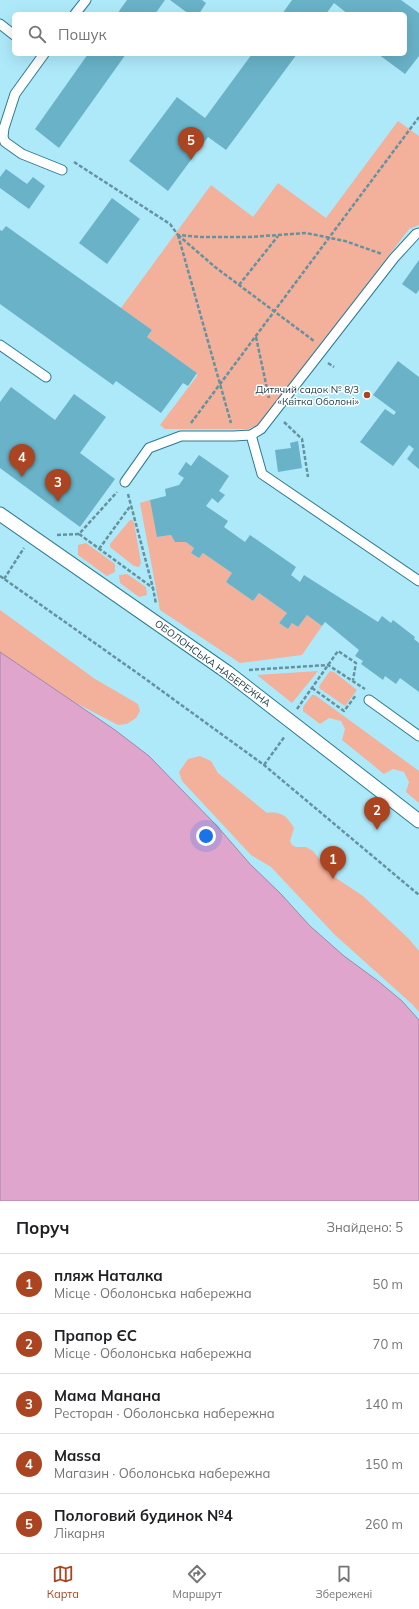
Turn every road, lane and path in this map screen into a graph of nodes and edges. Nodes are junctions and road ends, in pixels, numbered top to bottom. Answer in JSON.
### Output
{"nodes":[{"id":1,"x":86,"y":0,"type":"edge"},
{"id":2,"x":77,"y":12,"type":"edge"},
{"id":3,"x":2,"y":29,"type":"edge"},
{"id":4,"x":12,"y":34,"type":"edge"},
{"id":5,"x":43,"y":56,"type":"edge"},
{"id":6,"x":419,"y":117,"type":"edge"},
{"id":7,"x":73,"y":162,"type":"dead end"},
{"id":8,"x":62,"y":170,"type":"dead end"},
{"id":9,"x":419,"y":233,"type":"edge"},
{"id":10,"x":178,"y":235,"type":"junction"},
{"id":11,"x":278,"y":235,"type":"junction"},
{"id":12,"x":328,"y":238,"type":"junction"},
{"id":13,"x":394,"y":258,"type":"junction"},
{"id":14,"x":239,"y":285,"type":"junction"},
{"id":15,"x":274,"y":312,"type":"junction"},
{"id":16,"x":256,"y":336,"type":"junction"},
{"id":17,"x":0,"y":345,"type":"edge"},
{"id":18,"x":324,"y":348,"type":"junction"},
{"id":19,"x":328,"y":363,"type":"dead end"},
{"id":20,"x":334,"y":367,"type":"dead end"},
{"id":21,"x":46,"y":377,"type":"dead end"},
{"id":22,"x":220,"y":384,"type":"junction"},
{"id":23,"x":273,"y":414,"type":"junction"},
{"id":24,"x":284,"y":422,"type":"dead end"},
{"id":25,"x":251,"y":435,"type":"junction"},
{"id":26,"x":181,"y":436,"type":"junction"},
{"id":27,"x":234,"y":436,"type":"junction"},
{"id":28,"x":308,"y":477,"type":"dead end"},
{"id":29,"x":125,"y":482,"type":"junction"},
{"id":30,"x":131,"y":504,"type":"junction"},
{"id":31,"x":0,"y":514,"type":"edge"},
{"id":32,"x":79,"y":534,"type":"junction"},
{"id":33,"x":32,"y":535,"type":"junction"},
{"id":34,"x":24,"y":548,"type":"dead end"},
{"id":35,"x":99,"y":549,"type":"junction"},
{"id":36,"x":0,"y":576,"type":"edge"},
{"id":37,"x":4,"y":579,"type":"junction"},
{"id":38,"x":419,"y":581,"type":"edge"},
{"id":39,"x":153,"y":588,"type":"junction"},
{"id":40,"x":159,"y":624,"type":"junction"},
{"id":41,"x":328,"y":665,"type":"junction"},
{"id":42,"x":227,"y":672,"type":"junction"},
{"id":43,"x":353,"y":680,"type":"dead end"},
{"id":44,"x":362,"y":686,"type":"dead end"},
{"id":45,"x":312,"y":688,"type":"junction"},
{"id":46,"x":369,"y":700,"type":"dead end"},
{"id":47,"x":295,"y":723,"type":"junction"},
{"id":48,"x":419,"y":736,"type":"edge"},
{"id":49,"x":264,"y":765,"type":"junction"},
{"id":50,"x":419,"y":821,"type":"edge"},
{"id":51,"x":419,"y":895,"type":"edge"}],
"edges":[{"from":1,"to":2,"type":"lane"},
{"from":3,"to":4,"type":"lane"},
{"from":5,"to":8,"type":"lane"},
{"from":6,"to":12,"type":"path"},
{"from":7,"to":10,"type":"path"},
{"from":9,"to":13,"type":"lane"},
{"from":10,"to":11,"type":"path"},
{"from":10,"to":14,"type":"path"},
{"from":10,"to":22,"type":"path"},
{"from":11,"to":12,"type":"path"},
{"from":11,"to":14,"type":"path"},
{"from":12,"to":13,"type":"path"},
{"from":12,"to":15,"type":"path"},
{"from":13,"to":18,"type":"lane"},
{"from":14,"to":15,"type":"path"},
{"from":15,"to":16,"type":"path"},
{"from":15,"to":18,"type":"path"},
{"from":16,"to":22,"type":"path"},
{"from":16,"to":23,"type":"path"},
{"from":17,"to":21,"type":"lane"},
{"from":18,"to":23,"type":"lane"},
{"from":19,"to":20,"type":"path"},
{"from":22,"to":26,"type":"path"},
{"from":22,"to":27,"type":"path"},
{"from":23,"to":25,"type":"lane"},
{"from":24,"to":28,"type":"path"},
{"from":25,"to":27,"type":"lane"},
{"from":25,"to":38,"type":"lane"},
{"from":26,"to":27,"type":"lane"},
{"from":26,"to":29,"type":"lane"},
{"from":29,"to":30,"type":"path"},
{"from":29,"to":32,"type":"path"},
{"from":30,"to":35,"type":"path"},
{"from":30,"to":39,"type":"path"},
{"from":31,"to":33,"type":"street","name":"ОБОЛОНСЬКА НАБЕРЕЖНА"},
{"from":32,"to":33,"type":"path"},
{"from":32,"to":35,"type":"path"},
{"from":33,"to":40,"type":"street","name":"ОБОЛОНСЬКА НАБЕРЕЖНА"},
{"from":34,"to":37,"type":"path"},
{"from":35,"to":39,"type":"path"},
{"from":36,"to":37,"type":"path"},
{"from":37,"to":49,"type":"path"},
{"from":39,"to":40,"type":"path"},
{"from":40,"to":42,"type":"street","name":"ОБОЛОНСЬКА НАБЕРЕЖНА"},
{"from":41,"to":42,"type":"path"},
{"from":41,"to":43,"type":"path"},
{"from":41,"to":45,"type":"path"},
{"from":42,"to":47,"type":"street","name":"ОБОЛОНСЬКА НАБЕРЕЖНА"},
{"from":44,"to":45,"type":"path"},
{"from":45,"to":47,"type":"path"},
{"from":46,"to":48,"type":"lane"},
{"from":47,"to":49,"type":"path"},
{"from":47,"to":50,"type":"street","name":"ОБОЛОНСЬКА НАБЕРЕЖНА"},
{"from":49,"to":51,"type":"path"}]}
